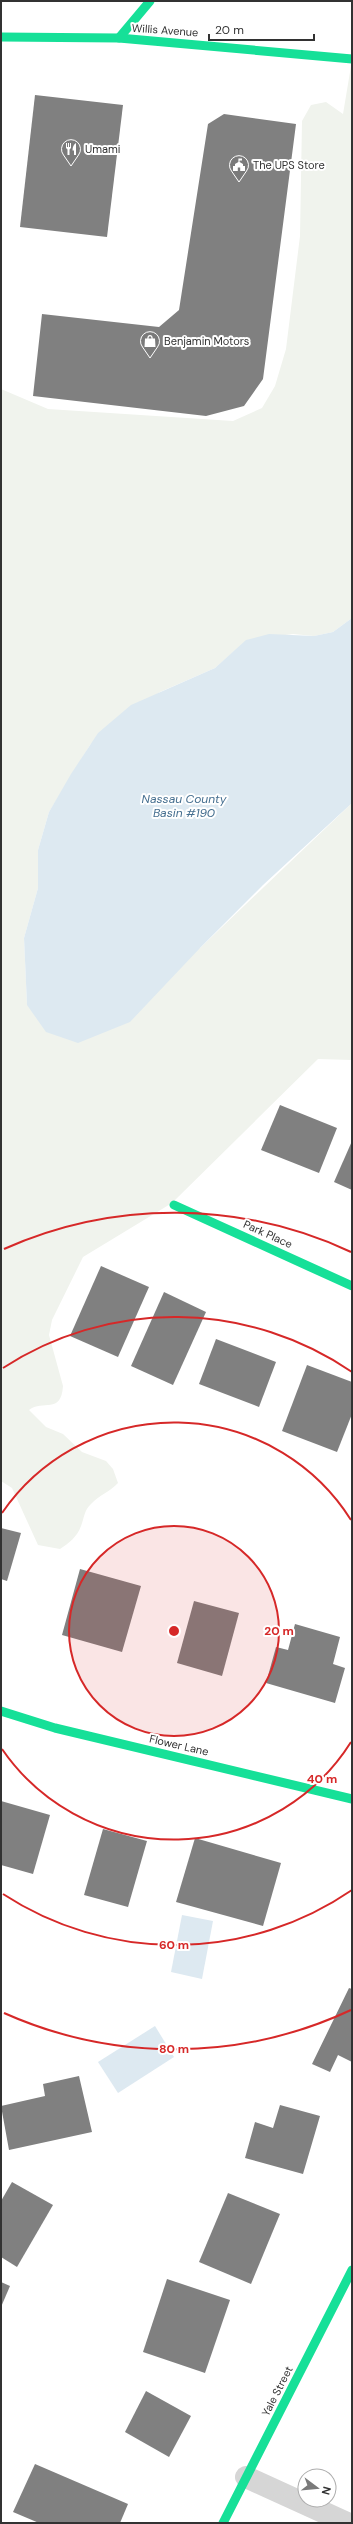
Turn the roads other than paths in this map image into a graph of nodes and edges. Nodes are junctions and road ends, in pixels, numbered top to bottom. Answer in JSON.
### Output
{"nodes":[{"id":1,"x":150,"y":1,"type":"edge"},
{"id":2,"x":1,"y":37,"type":"edge"},
{"id":3,"x":119,"y":38,"type":"junction"},
{"id":4,"x":352,"y":59,"type":"edge"},
{"id":5,"x":174,"y":1205,"type":"dead end"},
{"id":6,"x":352,"y":1286,"type":"edge"},
{"id":7,"x":1,"y":1711,"type":"edge"},
{"id":8,"x":352,"y":1799,"type":"edge"},
{"id":9,"x":352,"y":2270,"type":"edge"},
{"id":10,"x":246,"y":2477,"type":"junction"},
{"id":11,"x":223,"y":2523,"type":"edge"},
{"id":12,"x":347,"y":2523,"type":"edge"}],
"edges":[{"from":1,"to":3,"type":"street","name":"Willis Avenue"},
{"from":2,"to":3,"type":"street","name":"Willis Avenue"},
{"from":3,"to":4,"type":"street","name":"Willis Avenue"},
{"from":5,"to":6,"type":"street","name":"Park Place"},
{"from":7,"to":8,"type":"street","name":"Flower Lane"},
{"from":9,"to":10,"type":"street","name":"Yale Street"},
{"from":10,"to":11,"type":"street","name":"Yale Street"},
{"from":10,"to":12,"type":"street"}]}
